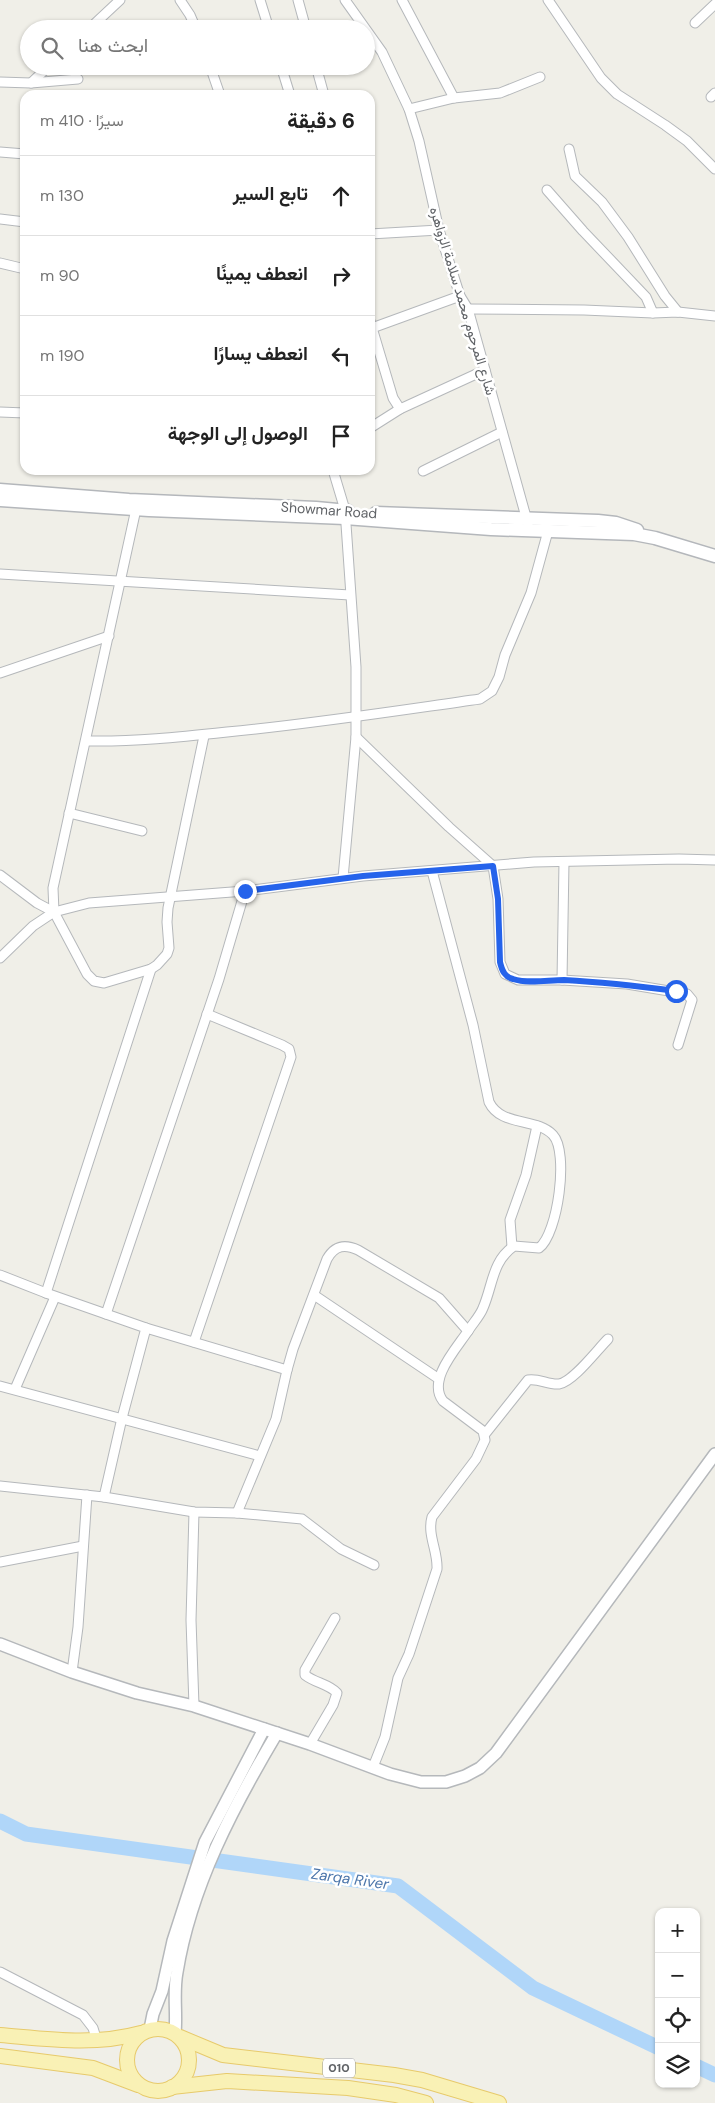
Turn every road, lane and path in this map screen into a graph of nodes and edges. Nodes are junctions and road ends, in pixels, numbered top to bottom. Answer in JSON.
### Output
{"nodes":[{"id":1,"x":120,"y":0,"type":"edge"},
{"id":2,"x":180,"y":0,"type":"edge"},
{"id":3,"x":260,"y":0,"type":"edge"},
{"id":4,"x":298,"y":0,"type":"edge"},
{"id":5,"x":345,"y":0,"type":"edge"},
{"id":6,"x":402,"y":0,"type":"edge"},
{"id":7,"x":548,"y":0,"type":"edge"},
{"id":8,"x":715,"y":4,"type":"edge"},
{"id":9,"x":99,"y":20,"type":"edge"},
{"id":10,"x":192,"y":20,"type":"edge"},
{"id":11,"x":266,"y":20,"type":"edge"},
{"id":12,"x":304,"y":20,"type":"edge"},
{"id":13,"x":359,"y":20,"type":"edge"},
{"id":14,"x":696,"y":23,"type":"dead end"},
{"id":15,"x":375,"y":42,"type":"edge"},
{"id":16,"x":39,"y":75,"type":"edge"},
{"id":17,"x":213,"y":75,"type":"edge"},
{"id":18,"x":284,"y":75,"type":"edge"},
{"id":19,"x":318,"y":75,"type":"edge"},
{"id":20,"x":540,"y":77,"type":"dead end"},
{"id":21,"x":78,"y":79,"type":"dead end"},
{"id":22,"x":0,"y":82,"type":"edge"},
{"id":23,"x":31,"y":83,"type":"junction"},
{"id":24,"x":218,"y":90,"type":"edge"},
{"id":25,"x":288,"y":90,"type":"edge"},
{"id":26,"x":323,"y":90,"type":"edge"},
{"id":27,"x":454,"y":98,"type":"junction"},
{"id":28,"x":409,"y":110,"type":"junction"},
{"id":29,"x":569,"y":149,"type":"dead end"},
{"id":30,"x":0,"y":152,"type":"edge"},
{"id":31,"x":20,"y":154,"type":"edge"},
{"id":32,"x":715,"y":170,"type":"edge"},
{"id":33,"x":547,"y":190,"type":"dead end"},
{"id":34,"x":0,"y":219,"type":"edge"},
{"id":35,"x":20,"y":221,"type":"edge"},
{"id":36,"x":438,"y":230,"type":"junction"},
{"id":37,"x":375,"y":234,"type":"edge"},
{"id":38,"x":0,"y":263,"type":"edge"},
{"id":39,"x":20,"y":268,"type":"edge"},
{"id":40,"x":460,"y":296,"type":"junction"},
{"id":41,"x":468,"y":310,"type":"junction"},
{"id":42,"x":678,"y":312,"type":"junction"},
{"id":43,"x":653,"y":314,"type":"junction"},
{"id":44,"x":715,"y":316,"type":"edge"},
{"id":45,"x":375,"y":323,"type":"edge"},
{"id":46,"x":375,"y":337,"type":"edge"},
{"id":47,"x":484,"y":370,"type":"junction"},
{"id":48,"x":400,"y":410,"type":"junction"},
{"id":49,"x":0,"y":412,"type":"edge"},
{"id":50,"x":20,"y":414,"type":"edge"},
{"id":51,"x":375,"y":425,"type":"edge"},
{"id":52,"x":502,"y":432,"type":"junction"},
{"id":53,"x":423,"y":471,"type":"dead end"},
{"id":54,"x":335,"y":475,"type":"edge"},
{"id":55,"x":0,"y":490,"type":"edge"},
{"id":56,"x":0,"y":500,"type":"edge"},
{"id":57,"x":136,"y":509,"type":"junction"},
{"id":58,"x":345,"y":514,"type":"junction"},
{"id":59,"x":528,"y":524,"type":"junction"},
{"id":60,"x":548,"y":531,"type":"junction"},
{"id":61,"x":655,"y":538,"type":"junction"},
{"id":62,"x":715,"y":556,"type":"edge"},
{"id":63,"x":0,"y":574,"type":"edge"},
{"id":64,"x":119,"y":581,"type":"junction"},
{"id":65,"x":350,"y":596,"type":"junction"},
{"id":66,"x":108,"y":636,"type":"junction"},
{"id":67,"x":0,"y":673,"type":"edge"},
{"id":68,"x":356,"y":717,"type":"junction"},
{"id":69,"x":204,"y":736,"type":"junction"},
{"id":70,"x":356,"y":737,"type":"junction"},
{"id":71,"x":86,"y":741,"type":"junction"},
{"id":72,"x":69,"y":813,"type":"junction"},
{"id":73,"x":142,"y":831,"type":"dead end"},
{"id":74,"x":715,"y":860,"type":"edge"},
{"id":75,"x":564,"y":862,"type":"junction"},
{"id":76,"x":493,"y":866,"type":"junction"},
{"id":77,"x":432,"y":871,"type":"junction"},
{"id":78,"x":0,"y":875,"type":"edge"},
{"id":79,"x":343,"y":878,"type":"junction"},
{"id":80,"x":245,"y":891,"type":"junction"},
{"id":81,"x":171,"y":896,"type":"junction"},
{"id":82,"x":54,"y":912,"type":"junction"},
{"id":83,"x":0,"y":958,"type":"edge"},
{"id":84,"x":151,"y":969,"type":"junction"},
{"id":85,"x":562,"y":980,"type":"junction"},
{"id":86,"x":207,"y":1014,"type":"junction"},
{"id":87,"x":678,"y":1045,"type":"dead end"},
{"id":88,"x":537,"y":1126,"type":"junction"},
{"id":89,"x":512,"y":1247,"type":"junction"},
{"id":90,"x":0,"y":1275,"type":"edge"},
{"id":91,"x":51,"y":1295,"type":"junction"},
{"id":92,"x":314,"y":1295,"type":"junction"},
{"id":93,"x":106,"y":1314,"type":"junction"},
{"id":94,"x":146,"y":1328,"type":"junction"},
{"id":95,"x":468,"y":1331,"type":"junction"},
{"id":96,"x":608,"y":1339,"type":"dead end"},
{"id":97,"x":194,"y":1342,"type":"junction"},
{"id":98,"x":287,"y":1370,"type":"junction"},
{"id":99,"x":439,"y":1379,"type":"junction"},
{"id":100,"x":0,"y":1386,"type":"edge"},
{"id":101,"x":15,"y":1389,"type":"junction"},
{"id":102,"x":122,"y":1418,"type":"junction"},
{"id":103,"x":485,"y":1434,"type":"junction"},
{"id":104,"x":715,"y":1454,"type":"edge"},
{"id":105,"x":260,"y":1456,"type":"junction"},
{"id":106,"x":0,"y":1486,"type":"edge"},
{"id":107,"x":87,"y":1496,"type":"junction"},
{"id":108,"x":104,"y":1497,"type":"junction"},
{"id":109,"x":194,"y":1512,"type":"junction"},
{"id":110,"x":237,"y":1512,"type":"junction"},
{"id":111,"x":83,"y":1546,"type":"junction"},
{"id":112,"x":0,"y":1562,"type":"edge"},
{"id":113,"x":374,"y":1565,"type":"dead end"},
{"id":114,"x":335,"y":1618,"type":"dead end"},
{"id":115,"x":0,"y":1644,"type":"edge"},
{"id":116,"x":72,"y":1672,"type":"junction"},
{"id":117,"x":194,"y":1706,"type":"junction"},
{"id":118,"x":264,"y":1729,"type":"junction"},
{"id":119,"x":277,"y":1733,"type":"junction"},
{"id":120,"x":310,"y":1744,"type":"junction"},
{"id":121,"x":373,"y":1767,"type":"junction"},
{"id":122,"x":0,"y":1972,"type":"edge"},
{"id":123,"x":147,"y":2031,"type":"junction"},
{"id":124,"x":0,"y":2035,"type":"edge"},
{"id":125,"x":178,"y":2035,"type":"junction"},
{"id":126,"x":97,"y":2041,"type":"junction"},
{"id":127,"x":0,"y":2056,"type":"edge"},
{"id":128,"x":141,"y":2086,"type":"junction"},
{"id":129,"x":172,"y":2087,"type":"junction"},
{"id":130,"x":426,"y":2103,"type":"edge"},
{"id":131,"x":499,"y":2103,"type":"edge"}],
"edges":[{"from":1,"to":9,"type":"street"},
{"from":2,"to":10,"type":"street"},
{"from":3,"to":11,"type":"street"},
{"from":4,"to":12,"type":"street"},
{"from":5,"to":13,"type":"street","name":"شارع المرحوم محمد سلامة الزواهره"},
{"from":6,"to":27,"type":"street"},
{"from":7,"to":32,"type":"street"},
{"from":8,"to":14,"type":"street"},
{"from":15,"to":28,"type":"street","name":"شارع المرحوم محمد سلامة الزواهره"},
{"from":16,"to":23,"type":"street"},
{"from":17,"to":24,"type":"street"},
{"from":18,"to":25,"type":"street"},
{"from":19,"to":26,"type":"street"},
{"from":20,"to":27,"type":"street"},
{"from":21,"to":23,"type":"street"},
{"from":22,"to":23,"type":"street"},
{"from":27,"to":28,"type":"street"},
{"from":28,"to":36,"type":"street","name":"شارع المرحوم محمد سلامة الزواهره"},
{"from":29,"to":42,"type":"street"},
{"from":30,"to":31,"type":"street"},
{"from":33,"to":43,"type":"street"},
{"from":34,"to":35,"type":"street"},
{"from":36,"to":37,"type":"street"},
{"from":36,"to":40,"type":"street","name":"شارع المرحوم محمد سلامة الزواهره"},
{"from":38,"to":39,"type":"street"},
{"from":40,"to":41,"type":"street","name":"شارع المرحوم محمد سلامة الزواهره"},
{"from":40,"to":45,"type":"street"},
{"from":41,"to":43,"type":"street"},
{"from":41,"to":47,"type":"street","name":"شارع المرحوم محمد سلامة الزواهره"},
{"from":42,"to":43,"type":"street"},
{"from":42,"to":44,"type":"street"},
{"from":46,"to":48,"type":"street"},
{"from":47,"to":48,"type":"street"},
{"from":47,"to":52,"type":"street","name":"شارع المرحوم محمد سلامة الزواهره"},
{"from":48,"to":51,"type":"street"},
{"from":49,"to":50,"type":"street"},
{"from":52,"to":53,"type":"street"},
{"from":52,"to":59,"type":"street","name":"شارع المرحوم محمد سلامة الزواهره"},
{"from":54,"to":58,"type":"street"},
{"from":55,"to":58,"type":"main road","name":"Showmar Road"},
{"from":56,"to":57,"type":"main road","name":"Showmar Road"},
{"from":57,"to":58,"type":"main road","name":"Showmar Road"},
{"from":57,"to":64,"type":"street"},
{"from":58,"to":59,"type":"main road","name":"Showmar Road"},
{"from":58,"to":65,"type":"street"},
{"from":59,"to":60,"type":"main road","name":"Showmar Road"},
{"from":59,"to":61,"type":"main road","name":"Showmar Road"},
{"from":60,"to":61,"type":"main road","name":"Showmar Road"},
{"from":60,"to":68,"type":"street"},
{"from":61,"to":62,"type":"main road","name":"Showmar Road"},
{"from":63,"to":64,"type":"street"},
{"from":64,"to":65,"type":"street"},
{"from":64,"to":66,"type":"street"},
{"from":65,"to":68,"type":"street"},
{"from":66,"to":67,"type":"street"},
{"from":66,"to":71,"type":"street"},
{"from":68,"to":69,"type":"street"},
{"from":68,"to":70,"type":"street"},
{"from":69,"to":71,"type":"street"},
{"from":69,"to":81,"type":"street"},
{"from":70,"to":76,"type":"street"},
{"from":70,"to":79,"type":"street"},
{"from":71,"to":72,"type":"street"},
{"from":72,"to":73,"type":"street"},
{"from":72,"to":82,"type":"street"},
{"from":74,"to":75,"type":"street"},
{"from":75,"to":76,"type":"street"},
{"from":75,"to":85,"type":"street"},
{"from":76,"to":77,"type":"street"},
{"from":76,"to":85,"type":"street"},
{"from":77,"to":79,"type":"street"},
{"from":77,"to":88,"type":"street"},
{"from":78,"to":82,"type":"street"},
{"from":79,"to":80,"type":"street"},
{"from":80,"to":81,"type":"street"},
{"from":80,"to":86,"type":"street"},
{"from":81,"to":82,"type":"street"},
{"from":81,"to":84,"type":"street"},
{"from":82,"to":83,"type":"street"},
{"from":82,"to":84,"type":"street"},
{"from":84,"to":91,"type":"street"},
{"from":85,"to":87,"type":"street"},
{"from":86,"to":93,"type":"street"},
{"from":86,"to":97,"type":"street"},
{"from":88,"to":89,"type":"street"},
{"from":88,"to":89,"type":"street"},
{"from":89,"to":95,"type":"street"},
{"from":90,"to":91,"type":"street"},
{"from":91,"to":93,"type":"street"},
{"from":91,"to":101,"type":"street"},
{"from":92,"to":95,"type":"street"},
{"from":92,"to":98,"type":"street"},
{"from":92,"to":99,"type":"street"},
{"from":93,"to":94,"type":"street"},
{"from":94,"to":97,"type":"street"},
{"from":94,"to":102,"type":"street"},
{"from":95,"to":99,"type":"street"},
{"from":96,"to":103,"type":"street"},
{"from":97,"to":98,"type":"street"},
{"from":98,"to":105,"type":"street"},
{"from":99,"to":103,"type":"street"},
{"from":100,"to":101,"type":"street"},
{"from":101,"to":102,"type":"street"},
{"from":102,"to":105,"type":"street"},
{"from":102,"to":108,"type":"street"},
{"from":103,"to":121,"type":"street"},
{"from":104,"to":121,"type":"street"},
{"from":105,"to":110,"type":"street"},
{"from":106,"to":107,"type":"street"},
{"from":107,"to":108,"type":"street"},
{"from":107,"to":111,"type":"street"},
{"from":108,"to":109,"type":"street"},
{"from":109,"to":110,"type":"street"},
{"from":109,"to":117,"type":"street"},
{"from":110,"to":113,"type":"street"},
{"from":111,"to":112,"type":"street"},
{"from":111,"to":116,"type":"street"},
{"from":114,"to":120,"type":"street"},
{"from":115,"to":116,"type":"street"},
{"from":116,"to":117,"type":"street"},
{"from":117,"to":118,"type":"street"},
{"from":118,"to":119,"type":"street"},
{"from":118,"to":123,"type":"street"},
{"from":119,"to":120,"type":"street"},
{"from":119,"to":125,"type":"street"},
{"from":120,"to":121,"type":"street"},
{"from":122,"to":126,"type":"street"},
{"from":123,"to":125,"type":"main road","number":"010"},
{"from":123,"to":126,"type":"main road","number":"010"},
{"from":123,"to":128,"type":"main road"},
{"from":124,"to":126,"type":"main road","number":"010"},
{"from":125,"to":129,"type":"main road"},
{"from":125,"to":131,"type":"main road","number":"010"},
{"from":127,"to":128,"type":"main road","number":"010"},
{"from":128,"to":129,"type":"main road","number":"010"},
{"from":129,"to":130,"type":"main road","number":"010"}]}
